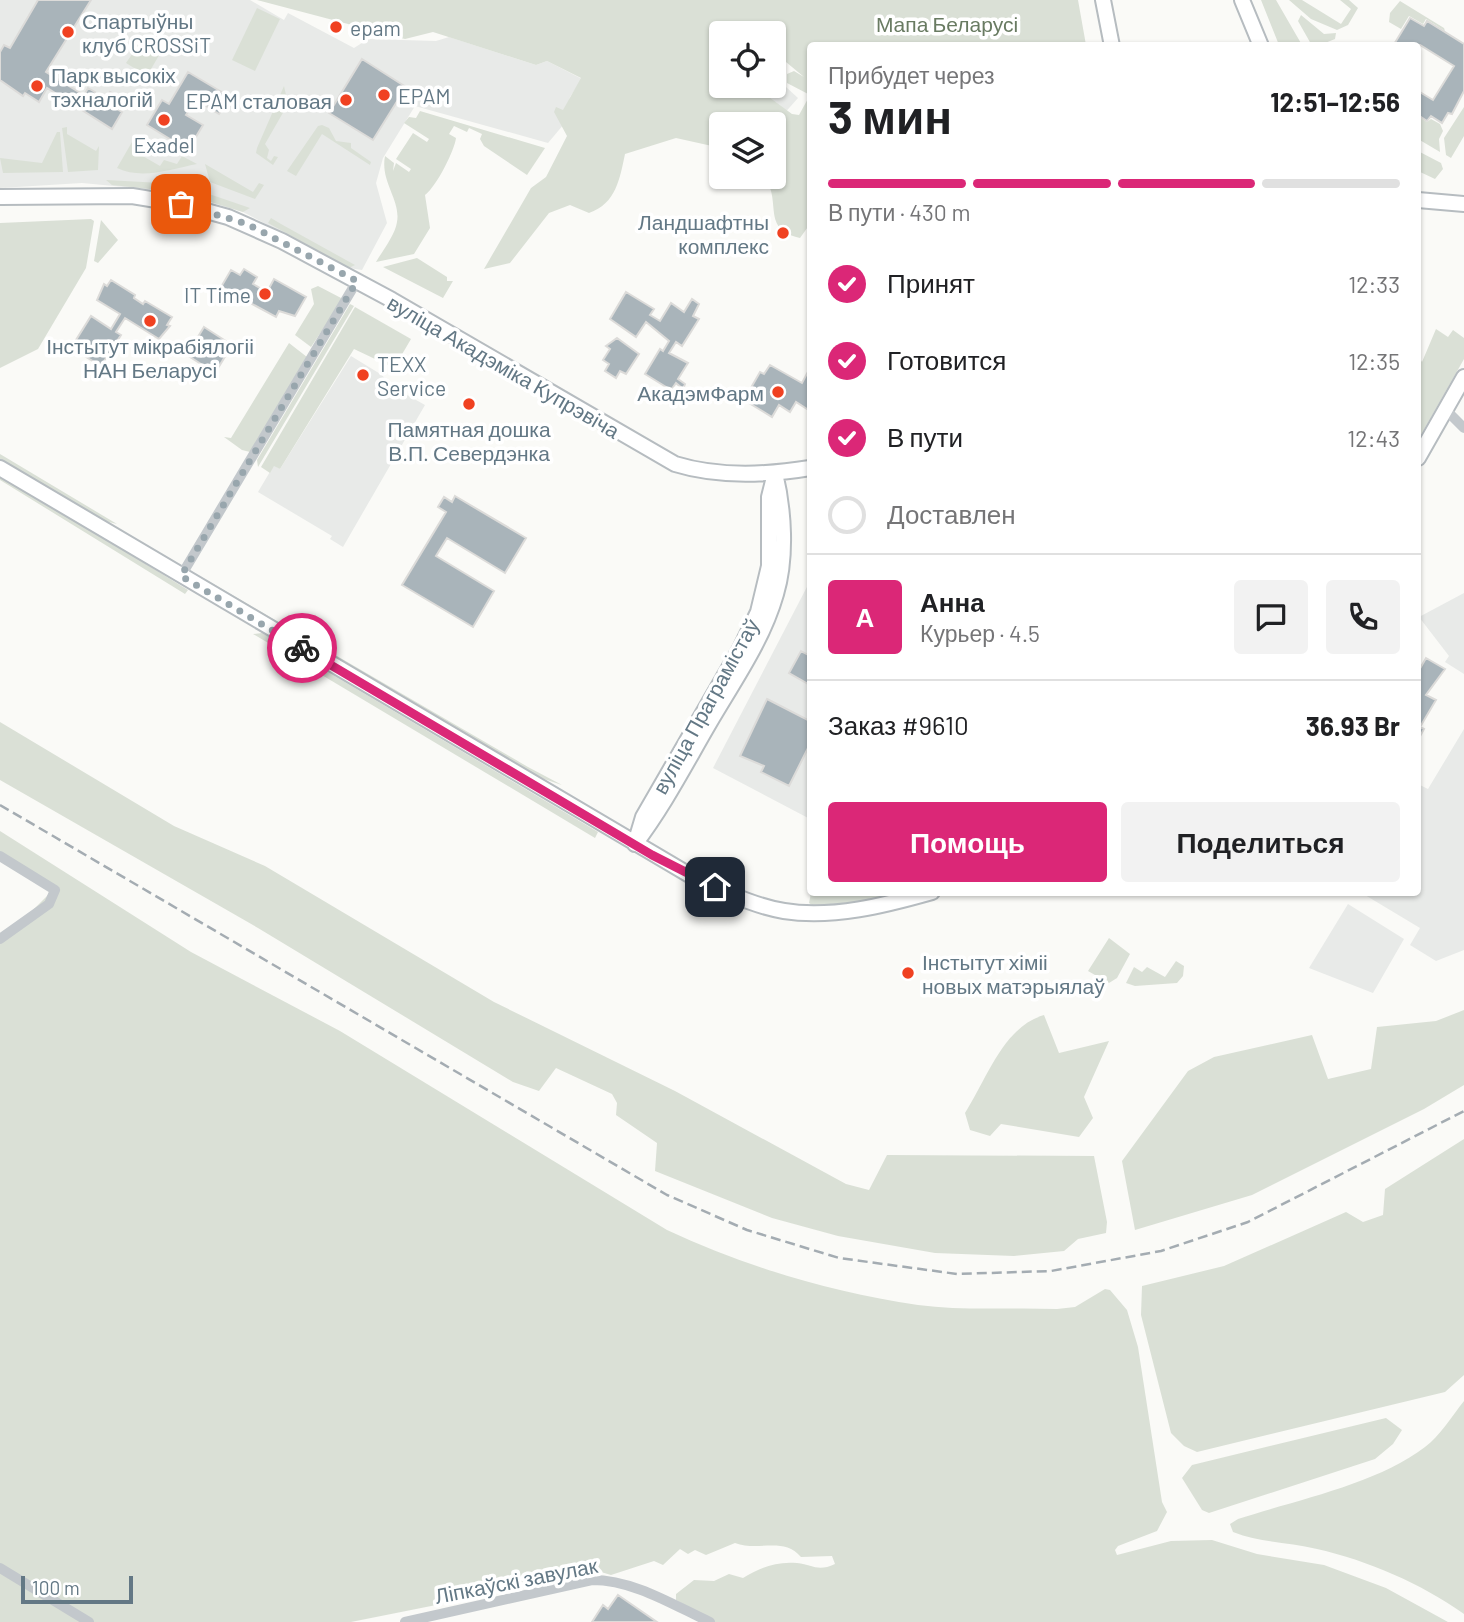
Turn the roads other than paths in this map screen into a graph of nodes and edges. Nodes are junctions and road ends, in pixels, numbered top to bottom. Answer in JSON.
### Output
{"nodes":[{"id":1,"x":1103,"y":0,"type":"edge"},
{"id":2,"x":1242,"y":0,"type":"edge"},
{"id":3,"x":1111,"y":42,"type":"edge"},
{"id":4,"x":1259,"y":42,"type":"edge"},
{"id":5,"x":0,"y":197,"type":"edge"},
{"id":6,"x":1421,"y":200,"type":"edge"},
{"id":7,"x":1464,"y":204,"type":"edge"},
{"id":8,"x":357,"y":281,"type":"junction"},
{"id":9,"x":1464,"y":377,"type":"edge"},
{"id":10,"x":1446,"y":410,"type":"junction"},
{"id":11,"x":1464,"y":428,"type":"edge"},
{"id":12,"x":1421,"y":453,"type":"edge"},
{"id":13,"x":0,"y":468,"type":"edge"},
{"id":14,"x":807,"y":468,"type":"edge"},
{"id":15,"x":775,"y":473,"type":"junction"},
{"id":16,"x":181,"y":576,"type":"junction"},
{"id":17,"x":635,"y":845,"type":"junction"},
{"id":18,"x":0,"y":856,"type":"edge"},
{"id":19,"x":915,"y":896,"type":"edge"},
{"id":20,"x":0,"y":939,"type":"edge"},
{"id":21,"x":0,"y":1568,"type":"edge"},
{"id":22,"x":89,"y":1622,"type":"edge"},
{"id":23,"x":405,"y":1622,"type":"edge"},
{"id":24,"x":710,"y":1622,"type":"edge"}],
"edges":[{"from":1,"to":3,"type":"main road"},
{"from":2,"to":4,"type":"main road"},
{"from":5,"to":8,"type":"main road","name":"вуліца Акадэміка Купрэвіча"},
{"from":6,"to":7,"type":"main road"},
{"from":8,"to":15,"type":"main road","name":"вуліца Акадэміка Купрэвіча"},
{"from":8,"to":16,"type":"street"},
{"from":9,"to":10,"type":"main road"},
{"from":10,"to":11,"type":"street"},
{"from":10,"to":12,"type":"main road"},
{"from":13,"to":16,"type":"main road"},
{"from":14,"to":15,"type":"main road","name":"вуліца Акадэміка Купрэвіча"},
{"from":15,"to":17,"type":"main road","name":"вуліца Праграмістаў"},
{"from":16,"to":17,"type":"main road"},
{"from":17,"to":19,"type":"main road"},
{"from":18,"to":20,"type":"street"},
{"from":21,"to":22,"type":"street"},
{"from":23,"to":24,"type":"street","name":"Ліпкаўскі завулак"}]}
